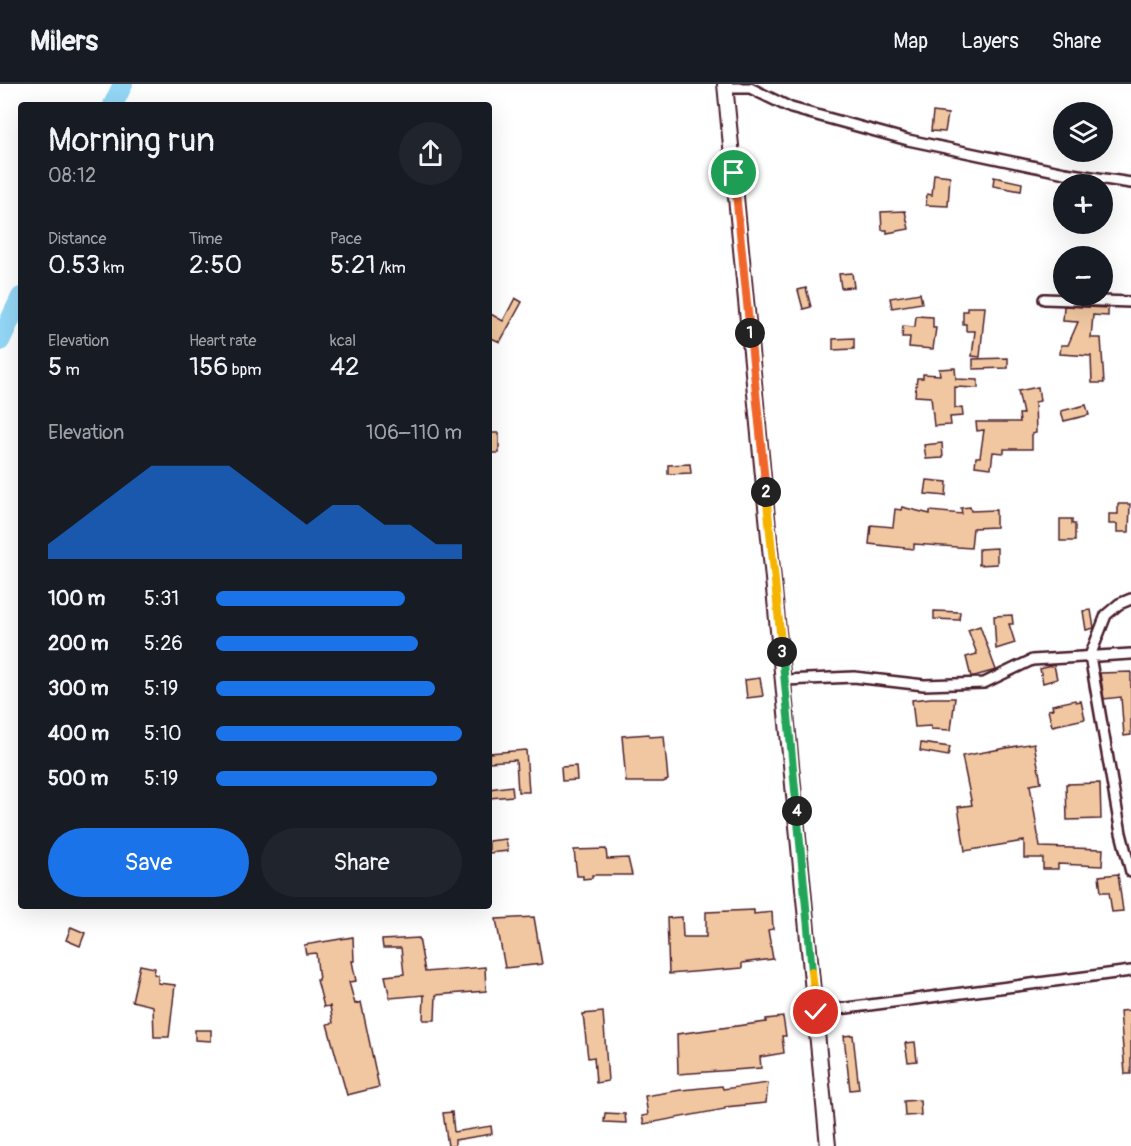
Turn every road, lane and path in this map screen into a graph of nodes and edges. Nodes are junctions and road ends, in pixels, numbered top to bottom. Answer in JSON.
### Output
{"nodes":[{"id":1,"x":725,"y":86,"type":"edge"},
{"id":2,"x":1131,"y":183,"type":"edge"},
{"id":3,"x":1044,"y":299,"type":"dead end"},
{"id":4,"x":1131,"y":302,"type":"edge"},
{"id":5,"x":1131,"y":599,"type":"edge"},
{"id":6,"x":1131,"y":654,"type":"edge"},
{"id":7,"x":1090,"y":656,"type":"junction"},
{"id":8,"x":785,"y":680,"type":"junction"},
{"id":9,"x":1131,"y":872,"type":"edge"},
{"id":10,"x":1131,"y":971,"type":"edge"},
{"id":11,"x":816,"y":1012,"type":"junction"},
{"id":12,"x":828,"y":1146,"type":"edge"}],
"edges":[{"from":1,"to":2,"type":"street"},
{"from":1,"to":8,"type":"main road"},
{"from":3,"to":4,"type":"street"},
{"from":5,"to":7,"type":"street"},
{"from":6,"to":7,"type":"street"},
{"from":7,"to":8,"type":"street"},
{"from":7,"to":9,"type":"street"},
{"from":8,"to":11,"type":"main road"},
{"from":10,"to":11,"type":"street"},
{"from":11,"to":12,"type":"main road"}]}
